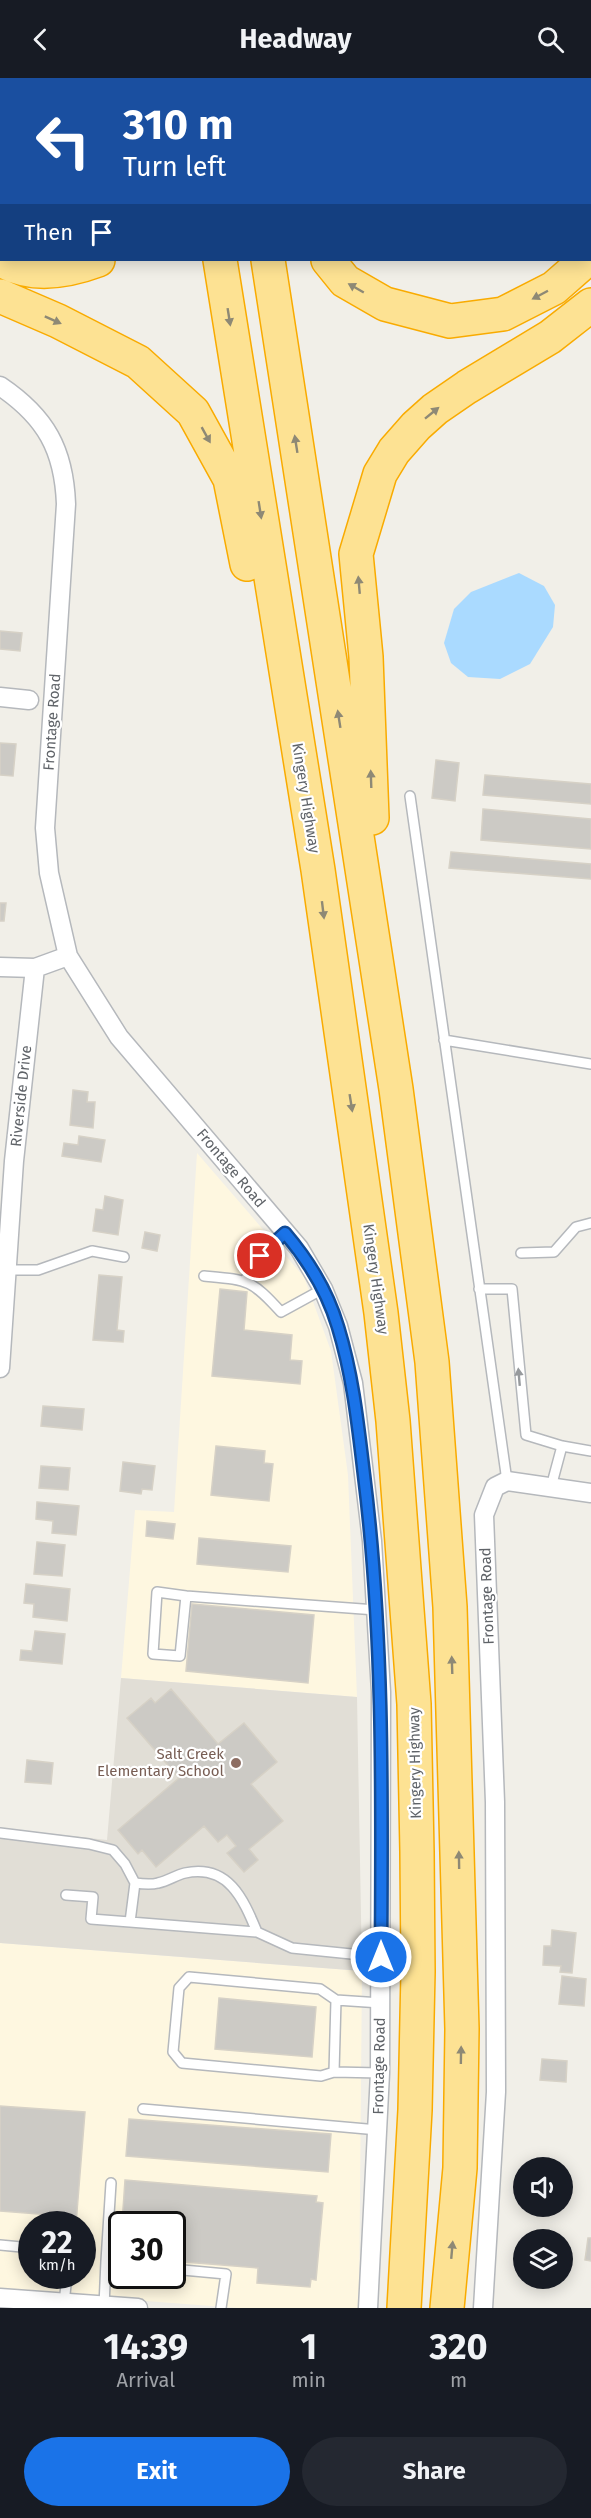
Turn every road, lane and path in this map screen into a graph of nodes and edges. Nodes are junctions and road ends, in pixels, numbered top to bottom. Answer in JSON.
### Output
{"nodes":[{"id":1,"x":4,"y":261,"type":"edge"},
{"id":2,"x":95,"y":261,"type":"edge"},
{"id":3,"x":220,"y":261,"type":"edge"},
{"id":4,"x":268,"y":261,"type":"edge"},
{"id":5,"x":329,"y":261,"type":"edge"},
{"id":6,"x":585,"y":261,"type":"edge"},
{"id":7,"x":0,"y":296,"type":"edge"},
{"id":8,"x":591,"y":305,"type":"edge"},
{"id":9,"x":0,"y":386,"type":"edge"},
{"id":10,"x":0,"y":697,"type":"edge"},
{"id":11,"x":29,"y":700,"type":"dead end"},
{"id":12,"x":410,"y":796,"type":"dead end"},
{"id":13,"x":318,"y":870,"type":"junction"},
{"id":14,"x":68,"y":956,"type":"junction"},
{"id":15,"x":0,"y":967,"type":"edge"},
{"id":16,"x":35,"y":968,"type":"junction"},
{"id":17,"x":444,"y":1040,"type":"junction"},
{"id":18,"x":591,"y":1064,"type":"edge"},
{"id":19,"x":396,"y":1089,"type":"junction"},
{"id":20,"x":591,"y":1223,"type":"edge"},
{"id":21,"x":285,"y":1233,"type":"junction"},
{"id":22,"x":521,"y":1253,"type":"dead end"},
{"id":23,"x":124,"y":1257,"type":"dead end"},
{"id":24,"x":6,"y":1269,"type":"junction"},
{"id":25,"x":204,"y":1276,"type":"dead end"},
{"id":26,"x":246,"y":1279,"type":"junction"},
{"id":27,"x":322,"y":1289,"type":"junction"},
{"id":28,"x":479,"y":1289,"type":"junction"},
{"id":29,"x":0,"y":1368,"type":"edge"},
{"id":30,"x":562,"y":1446,"type":"junction"},
{"id":31,"x":591,"y":1451,"type":"edge"},
{"id":32,"x":507,"y":1481,"type":"junction"},
{"id":33,"x":552,"y":1487,"type":"junction"},
{"id":34,"x":591,"y":1493,"type":"edge"},
{"id":35,"x":186,"y":1596,"type":"junction"},
{"id":36,"x":376,"y":1610,"type":"junction"},
{"id":37,"x":0,"y":1833,"type":"edge"},
{"id":38,"x":135,"y":1883,"type":"junction"},
{"id":39,"x":66,"y":1895,"type":"dead end"},
{"id":40,"x":130,"y":1922,"type":"junction"},
{"id":41,"x":257,"y":1932,"type":"junction"},
{"id":42,"x":381,"y":1957,"type":"junction"},
{"id":43,"x":336,"y":2000,"type":"junction"},
{"id":44,"x":381,"y":2003,"type":"junction"},
{"id":45,"x":334,"y":2072,"type":"junction"},
{"id":46,"x":380,"y":2073,"type":"junction"},
{"id":47,"x":143,"y":2109,"type":"dead end"},
{"id":48,"x":378,"y":2130,"type":"junction"},
{"id":49,"x":111,"y":2183,"type":"dead end"},
{"id":50,"x":0,"y":2245,"type":"edge"},
{"id":51,"x":18,"y":2247,"type":"edge"},
{"id":52,"x":106,"y":2261,"type":"joint"},
{"id":53,"x":186,"y":2270,"type":"edge"},
{"id":54,"x":66,"y":2289,"type":"edge"},
{"id":55,"x":0,"y":2298,"type":"edge"},
{"id":56,"x":64,"y":2303,"type":"junction"},
{"id":57,"x":104,"y":2306,"type":"junction"},
{"id":58,"x":138,"y":2308,"type":"edge"},
{"id":59,"x":221,"y":2308,"type":"edge"},
{"id":60,"x":368,"y":2308,"type":"edge"},
{"id":61,"x":404,"y":2308,"type":"edge"},
{"id":62,"x":447,"y":2308,"type":"edge"},
{"id":63,"x":483,"y":2308,"type":"edge"}],
"edges":[{"from":1,"to":2,"type":"highway"},
{"from":3,"to":13,"type":"highway","name":"Kingery Highway","one_way":true},
{"from":19,"to":4,"type":"highway","one_way":true},
{"from":6,"to":5,"type":"highway","one_way":true},
{"from":7,"to":13,"type":"highway","one_way":true},
{"from":19,"to":8,"type":"highway","one_way":true},
{"from":9,"to":14,"type":"street","name":"Frontage Road"},
{"from":10,"to":11,"type":"street"},
{"from":12,"to":17,"type":"lane"},
{"from":13,"to":61,"type":"highway","name":"Kingery Highway","one_way":true},
{"from":14,"to":16,"type":"street"},
{"from":14,"to":21,"type":"street","name":"Frontage Road"},
{"from":15,"to":16,"type":"street"},
{"from":16,"to":24,"type":"street","name":"Riverside Drive"},
{"from":17,"to":18,"type":"lane"},
{"from":17,"to":28,"type":"lane"},
{"from":62,"to":19,"type":"highway","one_way":true},
{"from":20,"to":22,"type":"lane"},
{"from":21,"to":26,"type":"lane"},
{"from":21,"to":27,"type":"street","name":"Frontage Road"},
{"from":23,"to":24,"type":"lane"},
{"from":24,"to":29,"type":"street","name":"Riverside Drive"},
{"from":25,"to":26,"type":"lane"},
{"from":26,"to":27,"type":"lane"},
{"from":27,"to":36,"type":"street","name":"Frontage Road"},
{"from":30,"to":28,"type":"lane","one_way":true},
{"from":28,"to":32,"type":"lane"},
{"from":30,"to":31,"type":"lane"},
{"from":30,"to":33,"type":"lane"},
{"from":32,"to":33,"type":"street"},
{"from":32,"to":63,"type":"street","name":"Frontage Road"},
{"from":33,"to":34,"type":"street"},
{"from":35,"to":35,"type":"lane"},
{"from":35,"to":36,"type":"lane"},
{"from":36,"to":42,"type":"street","name":"Frontage Road"},
{"from":37,"to":38,"type":"lane"},
{"from":38,"to":40,"type":"lane"},
{"from":38,"to":41,"type":"lane"},
{"from":39,"to":40,"type":"lane"},
{"from":40,"to":41,"type":"lane"},
{"from":41,"to":42,"type":"lane"},
{"from":42,"to":44,"type":"street","name":"Frontage Road"},
{"from":43,"to":44,"type":"lane"},
{"from":43,"to":45,"type":"lane"},
{"from":43,"to":45,"type":"lane"},
{"from":44,"to":46,"type":"street","name":"Frontage Road"},
{"from":45,"to":46,"type":"lane"},
{"from":46,"to":48,"type":"street","name":"Frontage Road"},
{"from":47,"to":48,"type":"lane"},
{"from":48,"to":60,"type":"street","name":"Frontage Road"},
{"from":49,"to":52,"type":"lane"},
{"from":50,"to":51,"type":"lane"},
{"from":52,"to":57,"type":"lane"},
{"from":53,"to":59,"type":"lane"},
{"from":54,"to":56,"type":"lane"},
{"from":55,"to":56,"type":"street"},
{"from":56,"to":57,"type":"street"},
{"from":57,"to":58,"type":"street"}]}
